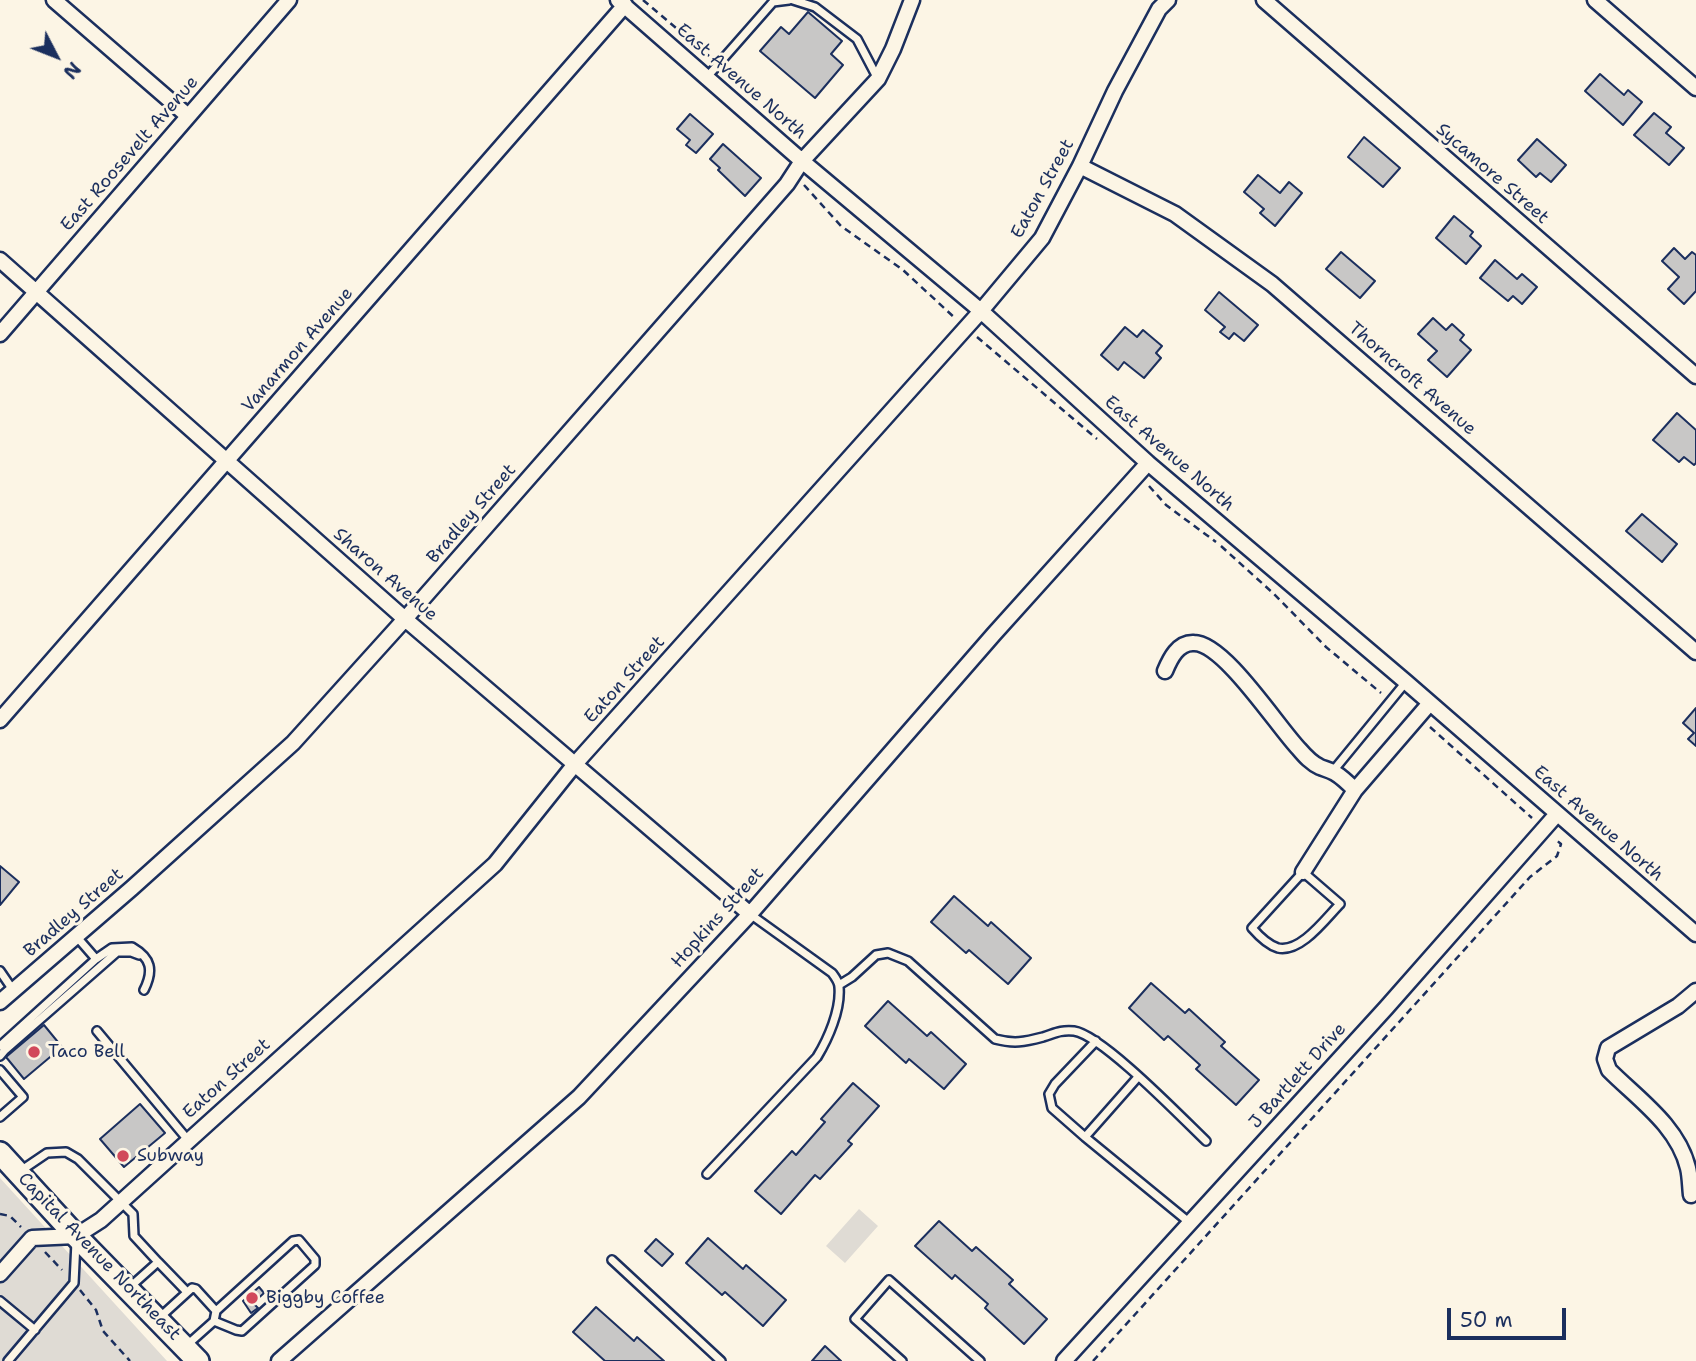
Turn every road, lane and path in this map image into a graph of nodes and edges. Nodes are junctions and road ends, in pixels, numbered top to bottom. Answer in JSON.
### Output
{"nodes":[{"id":1,"x":54,"y":0,"type":"edge"},
{"id":2,"x":289,"y":0,"type":"edge"},
{"id":3,"x":791,"y":0,"type":"edge"},
{"id":4,"x":912,"y":0,"type":"edge"},
{"id":5,"x":1168,"y":0,"type":"edge"},
{"id":6,"x":1264,"y":0,"type":"edge"},
{"id":7,"x":1595,"y":0,"type":"edge"},
{"id":8,"x":622,"y":3,"type":"edge"},
{"id":9,"x":707,"y":77,"type":"junction"},
{"id":10,"x":878,"y":79,"type":"junction"},
{"id":11,"x":1696,"y":88,"type":"edge"},
{"id":12,"x":188,"y":116,"type":"junction"},
{"id":13,"x":802,"y":161,"type":"junction"},
{"id":14,"x":1080,"y":166,"type":"junction"},
{"id":15,"x":0,"y":260,"type":"edge"},
{"id":16,"x":36,"y":292,"type":"junction"},
{"id":17,"x":981,"y":311,"type":"junction"},
{"id":18,"x":0,"y":334,"type":"edge"},
{"id":19,"x":1696,"y":376,"type":"edge"},
{"id":20,"x":226,"y":461,"type":"junction"},
{"id":21,"x":1148,"y":463,"type":"junction"},
{"id":22,"x":405,"y":619,"type":"junction"},
{"id":23,"x":1696,"y":652,"type":"edge"},
{"id":24,"x":1164,"y":671,"type":"dead end"},
{"id":25,"x":1406,"y":682,"type":"junction"},
{"id":26,"x":1430,"y":703,"type":"junction"},
{"id":27,"x":0,"y":720,"type":"edge"},
{"id":28,"x":575,"y":764,"type":"junction"},
{"id":29,"x":1333,"y":771,"type":"junction"},
{"id":30,"x":1355,"y":790,"type":"junction"},
{"id":31,"x":1557,"y":814,"type":"junction"},
{"id":32,"x":1303,"y":872,"type":"junction"},
{"id":33,"x":750,"y":914,"type":"junction"},
{"id":34,"x":1696,"y":934,"type":"edge"},
{"id":35,"x":76,"y":936,"type":"junction"},
{"id":36,"x":146,"y":957,"type":"junction"},
{"id":37,"x":96,"y":959,"type":"junction"},
{"id":38,"x":0,"y":971,"type":"edge"},
{"id":39,"x":839,"y":985,"type":"junction"},
{"id":40,"x":144,"y":989,"type":"dead end"},
{"id":41,"x":14,"y":990,"type":"junction"},
{"id":42,"x":1696,"y":991,"type":"edge"},
{"id":43,"x":0,"y":1002,"type":"edge"},
{"id":44,"x":97,"y":1031,"type":"dead end"},
{"id":45,"x":1096,"y":1041,"type":"junction"},
{"id":46,"x":0,"y":1046,"type":"edge"},
{"id":47,"x":0,"y":1056,"type":"edge"},
{"id":48,"x":0,"y":1070,"type":"edge"},
{"id":49,"x":1138,"y":1077,"type":"junction"},
{"id":50,"x":0,"y":1117,"type":"edge"},
{"id":51,"x":1085,"y":1137,"type":"junction"},
{"id":52,"x":188,"y":1140,"type":"junction"},
{"id":53,"x":1206,"y":1141,"type":"dead end"},
{"id":54,"x":0,"y":1153,"type":"edge"},
{"id":55,"x":18,"y":1173,"type":"junction"},
{"id":56,"x":707,"y":1174,"type":"dead end"},
{"id":57,"x":1691,"y":1195,"type":"dead end"},
{"id":58,"x":121,"y":1201,"type":"junction"},
{"id":59,"x":1190,"y":1223,"type":"junction"},
{"id":60,"x":76,"y":1236,"type":"junction"},
{"id":61,"x":612,"y":1260,"type":"dead end"},
{"id":62,"x":158,"y":1262,"type":"junction"},
{"id":63,"x":0,"y":1274,"type":"edge"},
{"id":64,"x":128,"y":1289,"type":"junction"},
{"id":65,"x":187,"y":1293,"type":"junction"},
{"id":66,"x":0,"y":1301,"type":"edge"},
{"id":67,"x":216,"y":1311,"type":"junction"},
{"id":68,"x":157,"y":1319,"type":"junction"},
{"id":69,"x":214,"y":1321,"type":"junction"},
{"id":70,"x":35,"y":1330,"type":"junction"},
{"id":71,"x":191,"y":1354,"type":"edge"},
{"id":72,"x":8,"y":1361,"type":"edge"},
{"id":73,"x":279,"y":1361,"type":"edge"},
{"id":74,"x":721,"y":1361,"type":"edge"},
{"id":75,"x":902,"y":1361,"type":"edge"},
{"id":76,"x":980,"y":1361,"type":"edge"},
{"id":77,"x":1064,"y":1361,"type":"edge"}],
"edges":[{"from":1,"to":12,"type":"street"},
{"from":2,"to":12,"type":"street","name":"East Roosevelt Avenue"},
{"from":3,"to":9,"type":"lane"},
{"from":3,"to":10,"type":"lane"},
{"from":4,"to":10,"type":"street","name":"Bradley Street"},
{"from":5,"to":14,"type":"street","name":"Eaton Street"},
{"from":6,"to":19,"type":"street","name":"Sycamore Street"},
{"from":7,"to":11,"type":"street"},
{"from":8,"to":9,"type":"street","name":"East Avenue North"},
{"from":8,"to":20,"type":"street","name":"Vanarmon Avenue"},
{"from":9,"to":13,"type":"street","name":"East Avenue North"},
{"from":10,"to":13,"type":"street","name":"Bradley Street"},
{"from":12,"to":16,"type":"street","name":"East Roosevelt Avenue"},
{"from":13,"to":17,"type":"street","name":"East Avenue North"},
{"from":13,"to":22,"type":"street","name":"Bradley Street"},
{"from":14,"to":17,"type":"street","name":"Eaton Street"},
{"from":14,"to":23,"type":"street","name":"Thorncroft Avenue"},
{"from":15,"to":16,"type":"street","name":"Sharon Avenue"},
{"from":16,"to":18,"type":"street","name":"East Roosevelt Avenue"},
{"from":16,"to":20,"type":"street","name":"Sharon Avenue"},
{"from":17,"to":21,"type":"street","name":"East Avenue North"},
{"from":17,"to":28,"type":"street","name":"Eaton Street"},
{"from":20,"to":22,"type":"street","name":"Sharon Avenue"},
{"from":20,"to":27,"type":"street","name":"Vanarmon Avenue"},
{"from":21,"to":25,"type":"street","name":"East Avenue North"},
{"from":21,"to":33,"type":"street","name":"Hopkins Street"},
{"from":22,"to":28,"type":"street","name":"Sharon Avenue"},
{"from":22,"to":35,"type":"street","name":"Bradley Street"},
{"from":24,"to":29,"type":"street"},
{"from":25,"to":26,"type":"street","name":"East Avenue North"},
{"from":25,"to":29,"type":"lane"},
{"from":26,"to":30,"type":"street"},
{"from":26,"to":31,"type":"street","name":"East Avenue North"},
{"from":28,"to":33,"type":"street","name":"Sharon Avenue"},
{"from":28,"to":52,"type":"street","name":"Eaton Street"},
{"from":29,"to":30,"type":"street"},
{"from":30,"to":32,"type":"street"},
{"from":31,"to":34,"type":"street","name":"East Avenue North"},
{"from":31,"to":59,"type":"street","name":"J Bartlett Drive"},
{"from":32,"to":32,"type":"lane"},
{"from":33,"to":39,"type":"lane"},
{"from":33,"to":73,"type":"street","name":"Hopkins Street"},
{"from":35,"to":37,"type":"lane"},
{"from":35,"to":41,"type":"street","name":"Bradley Street"},
{"from":36,"to":37,"type":"lane"},
{"from":36,"to":40,"type":"lane"},
{"from":36,"to":47,"type":"lane"},
{"from":37,"to":46,"type":"lane"},
{"from":38,"to":41,"type":"lane"},
{"from":39,"to":45,"type":"lane"},
{"from":39,"to":56,"type":"lane"},
{"from":41,"to":43,"type":"street","name":"Bradley Street"},
{"from":42,"to":57,"type":"street"},
{"from":44,"to":52,"type":"lane"},
{"from":45,"to":49,"type":"lane"},
{"from":45,"to":51,"type":"lane"},
{"from":48,"to":50,"type":"lane"},
{"from":49,"to":51,"type":"lane"},
{"from":49,"to":53,"type":"lane"},
{"from":51,"to":59,"type":"lane"},
{"from":52,"to":58,"type":"street","name":"Eaton Street"},
{"from":54,"to":55,"type":"main road","name":"Capital Avenue Northeast"},
{"from":55,"to":58,"type":"lane"},
{"from":55,"to":60,"type":"main road","name":"Capital Avenue Northeast"},
{"from":58,"to":60,"type":"street","name":"Eaton Street"},
{"from":58,"to":62,"type":"lane"},
{"from":59,"to":77,"type":"street","name":"J Bartlett Drive"},
{"from":60,"to":63,"type":"street"},
{"from":60,"to":64,"type":"main road","name":"Capital Avenue Northeast"},
{"from":60,"to":70,"type":"lane"},
{"from":61,"to":74,"type":"lane"},
{"from":62,"to":64,"type":"lane"},
{"from":62,"to":65,"type":"lane"},
{"from":64,"to":68,"type":"main road","name":"Capital Avenue Northeast"},
{"from":65,"to":67,"type":"lane"},
{"from":65,"to":68,"type":"lane"},
{"from":66,"to":70,"type":"lane"},
{"from":67,"to":69,"type":"lane"},
{"from":67,"to":69,"type":"lane"},
{"from":68,"to":71,"type":"main road","name":"Capital Avenue Northeast"},
{"from":69,"to":71,"type":"lane"},
{"from":70,"to":72,"type":"lane"},
{"from":75,"to":76,"type":"lane"}]}
